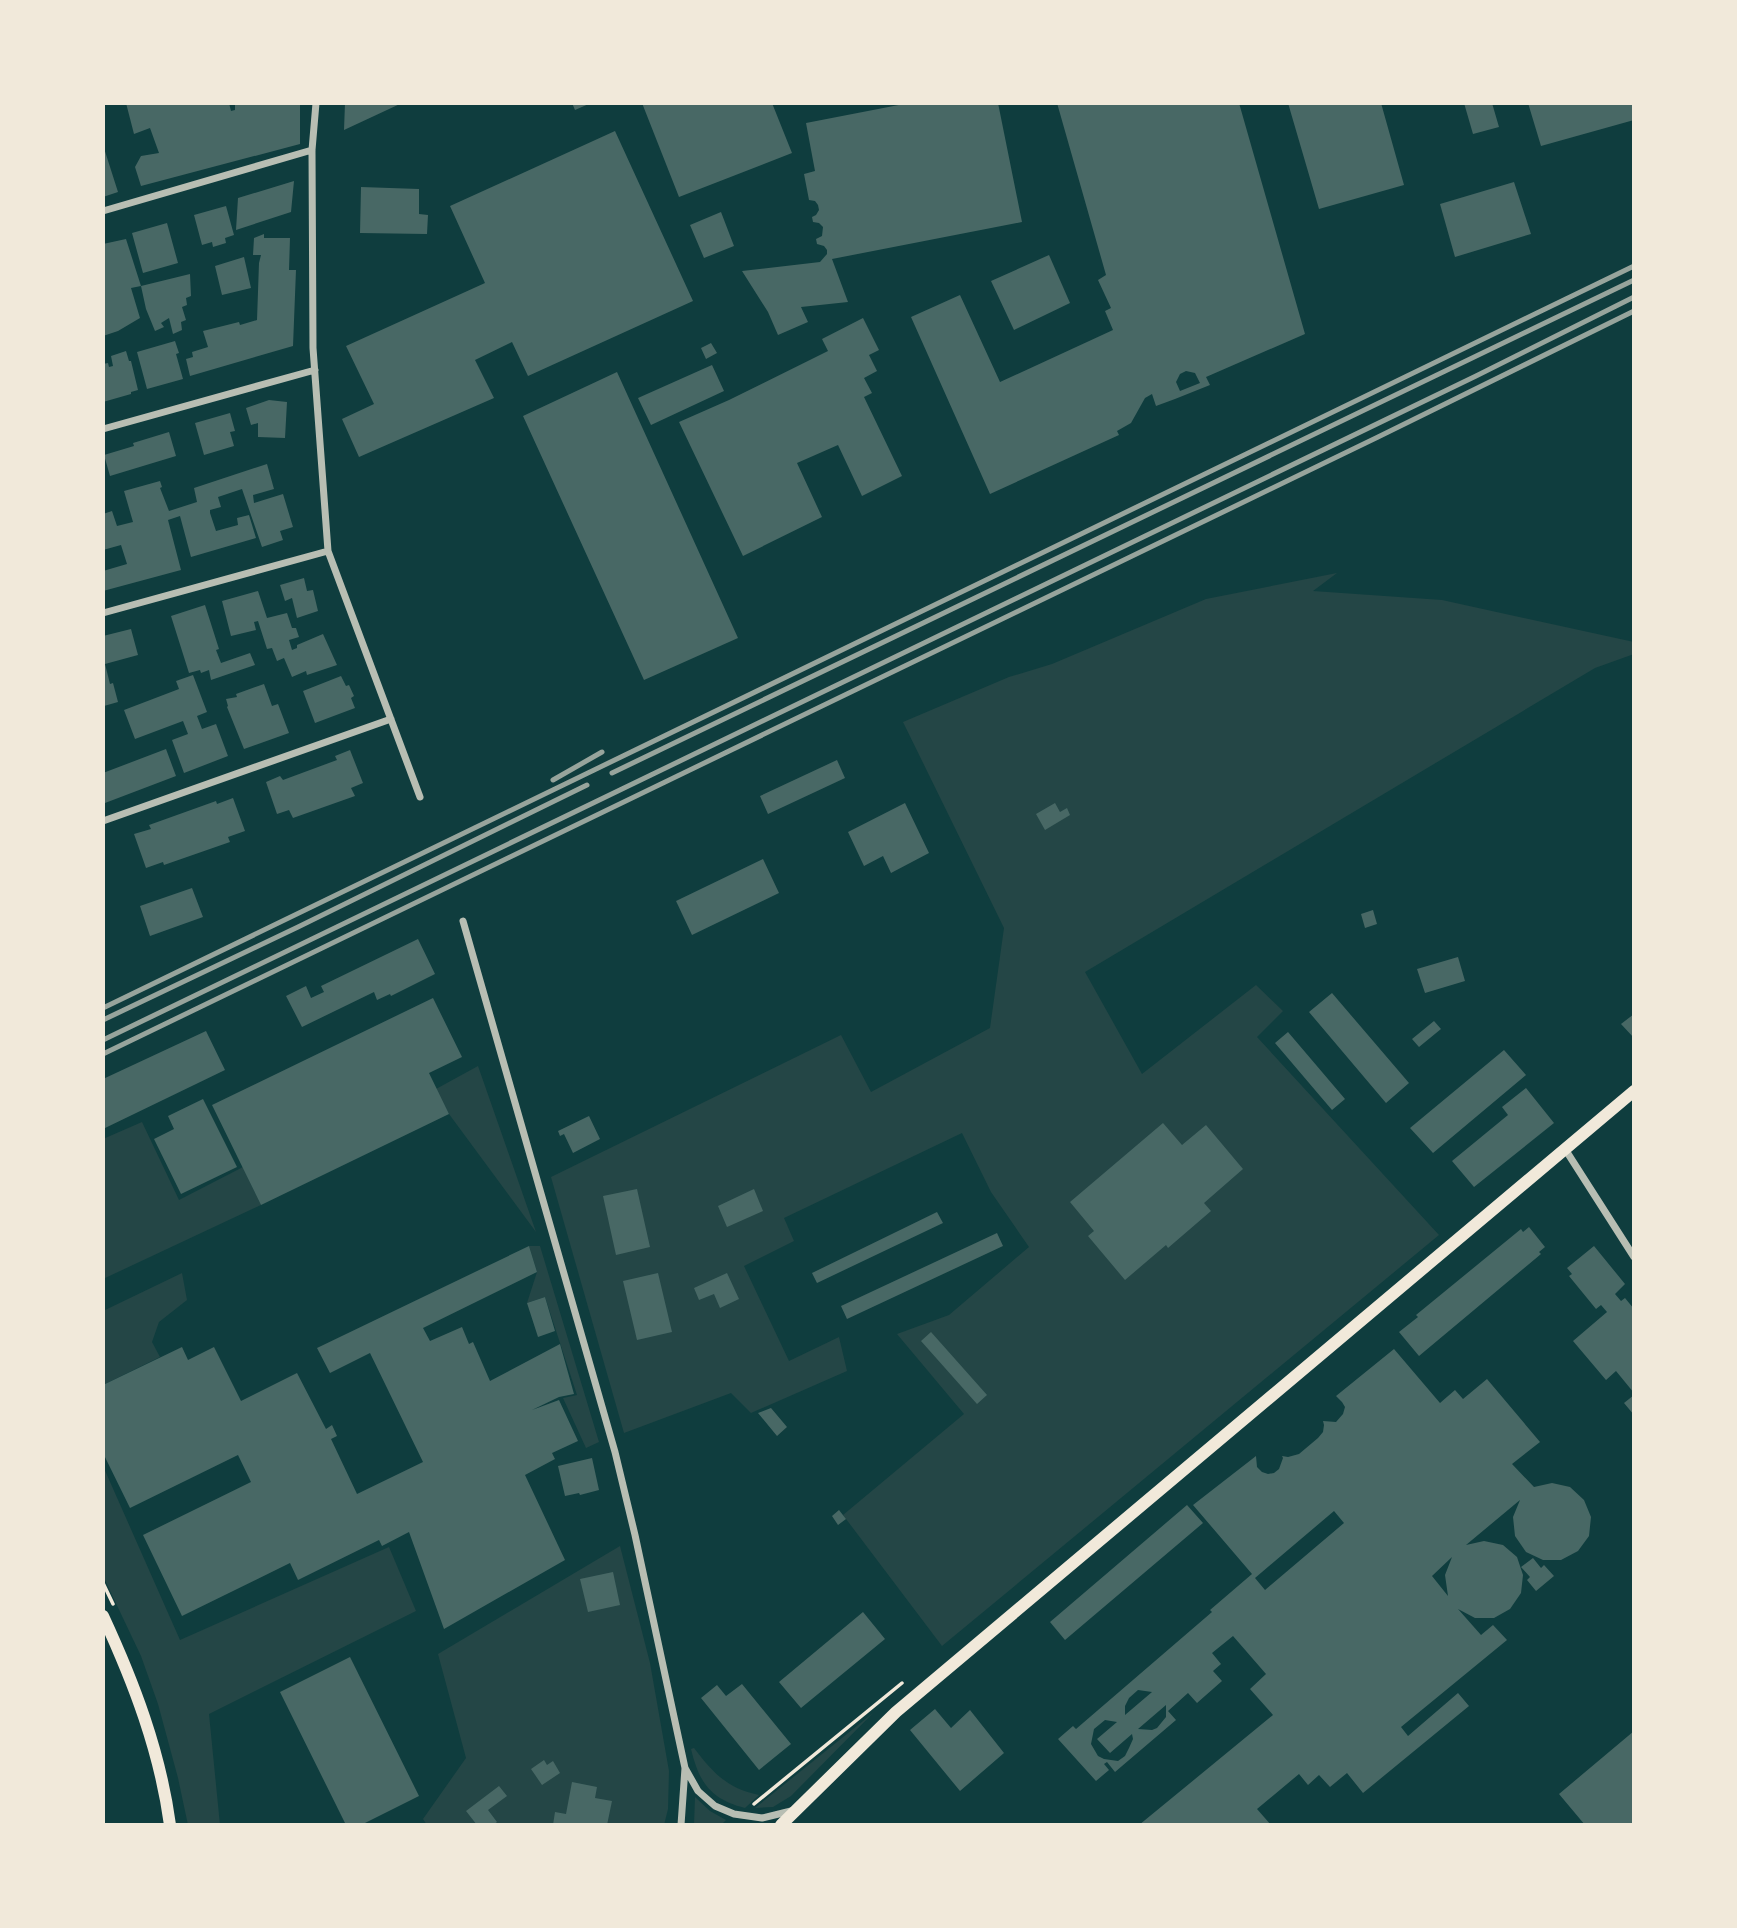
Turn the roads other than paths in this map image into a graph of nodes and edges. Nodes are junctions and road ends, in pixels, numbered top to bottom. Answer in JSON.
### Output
{"nodes":[{"id":1,"x":316,"y":103,"type":"edge"},
{"id":2,"x":313,"y":150,"type":"junction"},
{"id":3,"x":103,"y":211,"type":"edge"},
{"id":4,"x":315,"y":369,"type":"junction"},
{"id":5,"x":103,"y":429,"type":"edge"},
{"id":6,"x":328,"y":551,"type":"junction"},
{"id":7,"x":103,"y":613,"type":"edge"},
{"id":8,"x":391,"y":719,"type":"junction"},
{"id":9,"x":420,"y":797,"type":"dead end"},
{"id":10,"x":103,"y":821,"type":"edge"},
{"id":11,"x":463,"y":921,"type":"dead end"},
{"id":12,"x":1634,"y":1091,"type":"edge"},
{"id":13,"x":1565,"y":1149,"type":"junction"},
{"id":14,"x":1634,"y":1256,"type":"edge"},
{"id":15,"x":103,"y":1616,"type":"edge"},
{"id":16,"x":685,"y":1768,"type":"junction"},
{"id":17,"x":795,"y":1810,"type":"junction"},
{"id":18,"x":170,"y":1825,"type":"edge"},
{"id":19,"x":681,"y":1825,"type":"edge"},
{"id":20,"x":781,"y":1825,"type":"edge"}],
"edges":[{"from":1,"to":2,"type":"street"},
{"from":2,"to":3,"type":"street"},
{"from":2,"to":4,"type":"street"},
{"from":4,"to":5,"type":"street"},
{"from":4,"to":6,"type":"street"},
{"from":6,"to":7,"type":"street"},
{"from":6,"to":8,"type":"street"},
{"from":8,"to":9,"type":"street"},
{"from":8,"to":10,"type":"street"},
{"from":11,"to":16,"type":"street"},
{"from":12,"to":13,"type":"main road"},
{"from":13,"to":14,"type":"street"},
{"from":13,"to":17,"type":"main road"},
{"from":15,"to":18,"type":"main road"},
{"from":16,"to":17,"type":"street"},
{"from":16,"to":19,"type":"street"},
{"from":17,"to":20,"type":"main road"}]}
